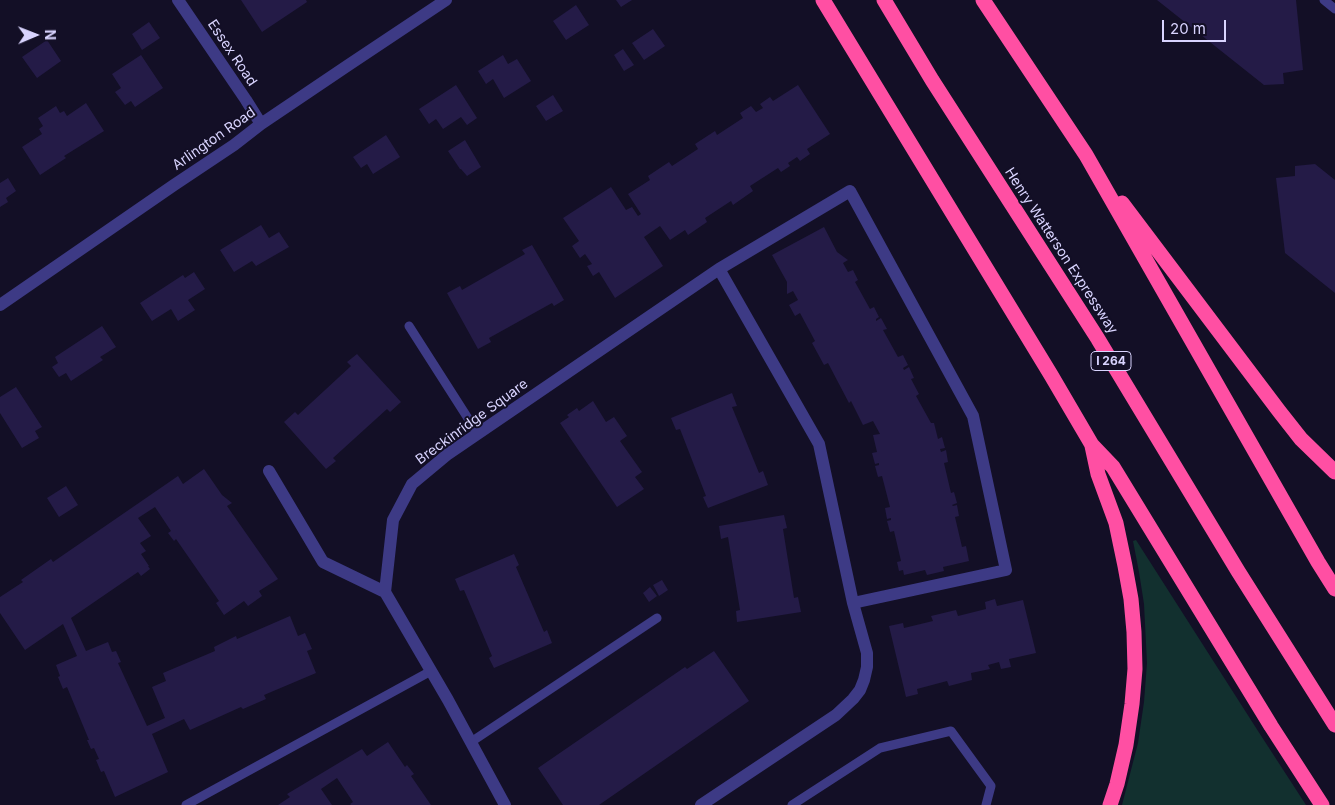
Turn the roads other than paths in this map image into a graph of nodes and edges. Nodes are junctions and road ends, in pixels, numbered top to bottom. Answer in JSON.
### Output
{"nodes":[{"id":1,"x":178,"y":0,"type":"edge"},
{"id":2,"x":446,"y":0,"type":"edge"},
{"id":3,"x":823,"y":0,"type":"edge"},
{"id":4,"x":884,"y":0,"type":"edge"},
{"id":5,"x":983,"y":0,"type":"edge"},
{"id":6,"x":1324,"y":0,"type":"edge"},
{"id":7,"x":1335,"y":9,"type":"edge"},
{"id":8,"x":261,"y":124,"type":"junction"},
{"id":9,"x":1086,"y":155,"type":"junction"},
{"id":10,"x":719,"y":269,"type":"junction"},
{"id":11,"x":0,"y":305,"type":"edge"},
{"id":12,"x":409,"y":326,"type":"dead end"},
{"id":13,"x":478,"y":434,"type":"junction"},
{"id":14,"x":1092,"y":445,"type":"junction"},
{"id":15,"x":269,"y":471,"type":"dead end"},
{"id":16,"x":1335,"y":472,"type":"edge"},
{"id":17,"x":1335,"y":589,"type":"edge"},
{"id":18,"x":385,"y":592,"type":"junction"},
{"id":19,"x":853,"y":603,"type":"junction"},
{"id":20,"x":657,"y":618,"type":"dead end"},
{"id":21,"x":431,"y":671,"type":"junction"},
{"id":22,"x":1335,"y":725,"type":"edge"},
{"id":23,"x":471,"y":742,"type":"junction"},
{"id":24,"x":186,"y":805,"type":"edge"},
{"id":25,"x":504,"y":805,"type":"edge"},
{"id":26,"x":701,"y":805,"type":"edge"},
{"id":27,"x":792,"y":805,"type":"edge"},
{"id":28,"x":986,"y":805,"type":"edge"},
{"id":29,"x":1110,"y":805,"type":"edge"},
{"id":30,"x":1322,"y":805,"type":"edge"}],
"edges":[{"from":1,"to":8,"type":"street","name":"Essex Road"},
{"from":2,"to":8,"type":"street","name":"Arlington Road"},
{"from":3,"to":14,"type":"highway"},
{"from":4,"to":22,"type":"highway","name":"Henry Watterson Expressway","number":"I 264"},
{"from":5,"to":9,"type":"highway"},
{"from":6,"to":7,"type":"lane"},
{"from":8,"to":11,"type":"street","name":"Arlington Road"},
{"from":9,"to":16,"type":"highway"},
{"from":9,"to":17,"type":"highway"},
{"from":10,"to":13,"type":"street","name":"Breckinridge Square"},
{"from":10,"to":19,"type":"street"},
{"from":10,"to":19,"type":"street","name":"Breckinridge Square"},
{"from":12,"to":13,"type":"lane"},
{"from":13,"to":18,"type":"street","name":"Breckinridge Square"},
{"from":14,"to":29,"type":"highway"},
{"from":14,"to":30,"type":"highway"},
{"from":15,"to":18,"type":"street"},
{"from":18,"to":21,"type":"street"},
{"from":19,"to":26,"type":"street"},
{"from":20,"to":23,"type":"lane"},
{"from":21,"to":23,"type":"street"},
{"from":21,"to":24,"type":"lane"},
{"from":23,"to":25,"type":"street"},
{"from":27,"to":28,"type":"lane"}]}
